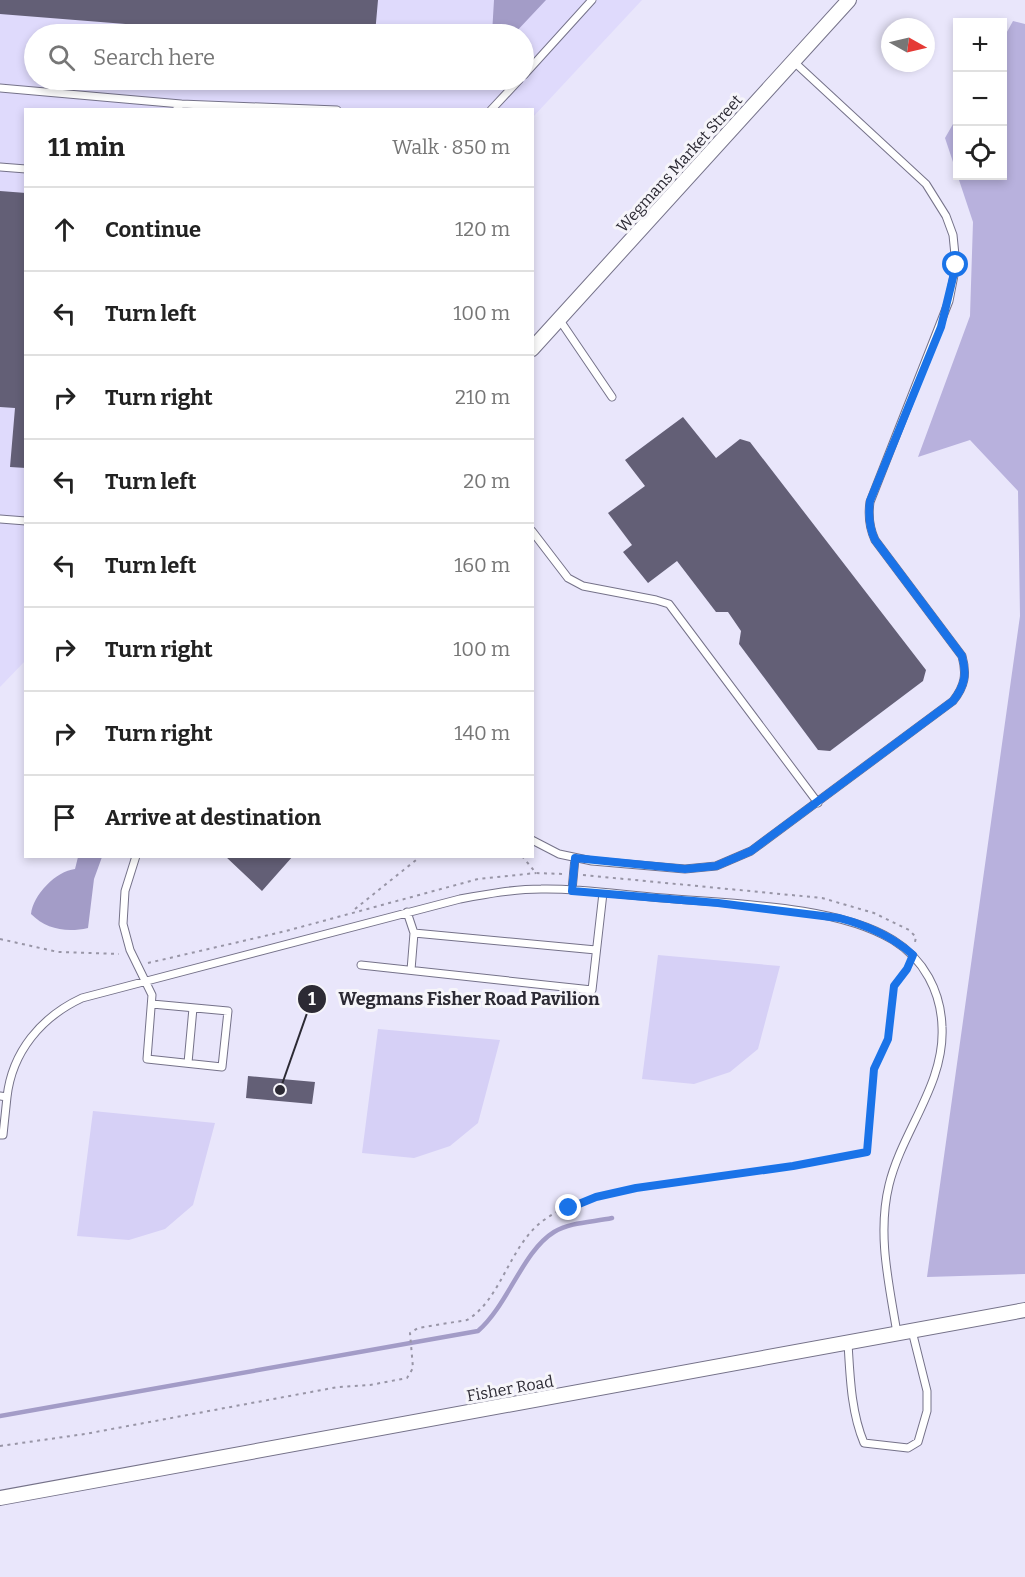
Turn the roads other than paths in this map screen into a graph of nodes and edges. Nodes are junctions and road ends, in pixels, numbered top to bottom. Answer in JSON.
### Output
{"nodes":[{"id":1,"x":592,"y":0,"type":"edge"},
{"id":2,"x":849,"y":0,"type":"edge"},
{"id":3,"x":793,"y":61,"type":"junction"},
{"id":4,"x":534,"y":64,"type":"edge"},
{"id":5,"x":0,"y":88,"type":"edge"},
{"id":6,"x":510,"y":90,"type":"edge"},
{"id":7,"x":178,"y":107,"type":"edge"},
{"id":8,"x":231,"y":108,"type":"edge"},
{"id":9,"x":493,"y":108,"type":"edge"},
{"id":10,"x":0,"y":167,"type":"edge"},
{"id":11,"x":24,"y":170,"type":"edge"},
{"id":12,"x":560,"y":319,"type":"junction"},
{"id":13,"x":534,"y":346,"type":"edge"},
{"id":14,"x":612,"y":397,"type":"dead end"},
{"id":15,"x":0,"y":519,"type":"edge"},
{"id":16,"x":24,"y":521,"type":"edge"},
{"id":17,"x":534,"y":534,"type":"edge"},
{"id":18,"x":818,"y":803,"type":"junction"},
{"id":19,"x":534,"y":841,"type":"edge"},
{"id":20,"x":135,"y":858,"type":"edge"},
{"id":21,"x":575,"y":858,"type":"junction"},
{"id":22,"x":572,"y":891,"type":"junction"},
{"id":23,"x":603,"y":893,"type":"junction"},
{"id":24,"x":407,"y":912,"type":"junction"},
{"id":25,"x":414,"y":933,"type":"junction"},
{"id":26,"x":596,"y":950,"type":"junction"},
{"id":27,"x":362,"y":965,"type":"dead end"},
{"id":28,"x":411,"y":970,"type":"junction"},
{"id":29,"x":146,"y":981,"type":"junction"},
{"id":30,"x":152,"y":1004,"type":"junction"},
{"id":31,"x":193,"y":1008,"type":"junction"},
{"id":32,"x":188,"y":1063,"type":"junction"},
{"id":33,"x":4,"y":1097,"type":"edge"},
{"id":34,"x":0,"y":1135,"type":"edge"},
{"id":35,"x":1025,"y":1310,"type":"edge"},
{"id":36,"x":912,"y":1330,"type":"junction"},
{"id":37,"x":897,"y":1333,"type":"junction"},
{"id":38,"x":848,"y":1342,"type":"junction"},
{"id":39,"x":0,"y":1498,"type":"edge"}],
"edges":[{"from":1,"to":4,"type":"lane"},
{"from":2,"to":3,"type":"street","name":"Wegmans Market Street"},
{"from":3,"to":12,"type":"street","name":"Wegmans Market Street"},
{"from":3,"to":18,"type":"lane"},
{"from":5,"to":7,"type":"lane"},
{"from":6,"to":9,"type":"lane"},
{"from":7,"to":8,"type":"lane"},
{"from":10,"to":11,"type":"lane"},
{"from":12,"to":13,"type":"street","name":"Wegmans Market Street"},
{"from":12,"to":14,"type":"lane"},
{"from":15,"to":16,"type":"lane"},
{"from":17,"to":18,"type":"lane"},
{"from":18,"to":21,"type":"lane"},
{"from":19,"to":21,"type":"lane"},
{"from":20,"to":29,"type":"lane"},
{"from":21,"to":22,"type":"lane"},
{"from":22,"to":23,"type":"lane"},
{"from":22,"to":24,"type":"lane"},
{"from":23,"to":26,"type":"lane"},
{"from":23,"to":37,"type":"lane"},
{"from":24,"to":25,"type":"lane"},
{"from":24,"to":29,"type":"lane"},
{"from":25,"to":26,"type":"lane"},
{"from":25,"to":28,"type":"lane"},
{"from":26,"to":28,"type":"lane"},
{"from":27,"to":28,"type":"lane"},
{"from":29,"to":30,"type":"lane"},
{"from":29,"to":33,"type":"lane"},
{"from":30,"to":31,"type":"lane"},
{"from":30,"to":32,"type":"lane"},
{"from":31,"to":32,"type":"lane"},
{"from":31,"to":32,"type":"lane"},
{"from":33,"to":34,"type":"lane"},
{"from":35,"to":36,"type":"street","name":"Fisher Road"},
{"from":36,"to":37,"type":"street","name":"Fisher Road"},
{"from":36,"to":38,"type":"lane"},
{"from":37,"to":38,"type":"street","name":"Fisher Road"},
{"from":38,"to":39,"type":"street","name":"Fisher Road"}]}
